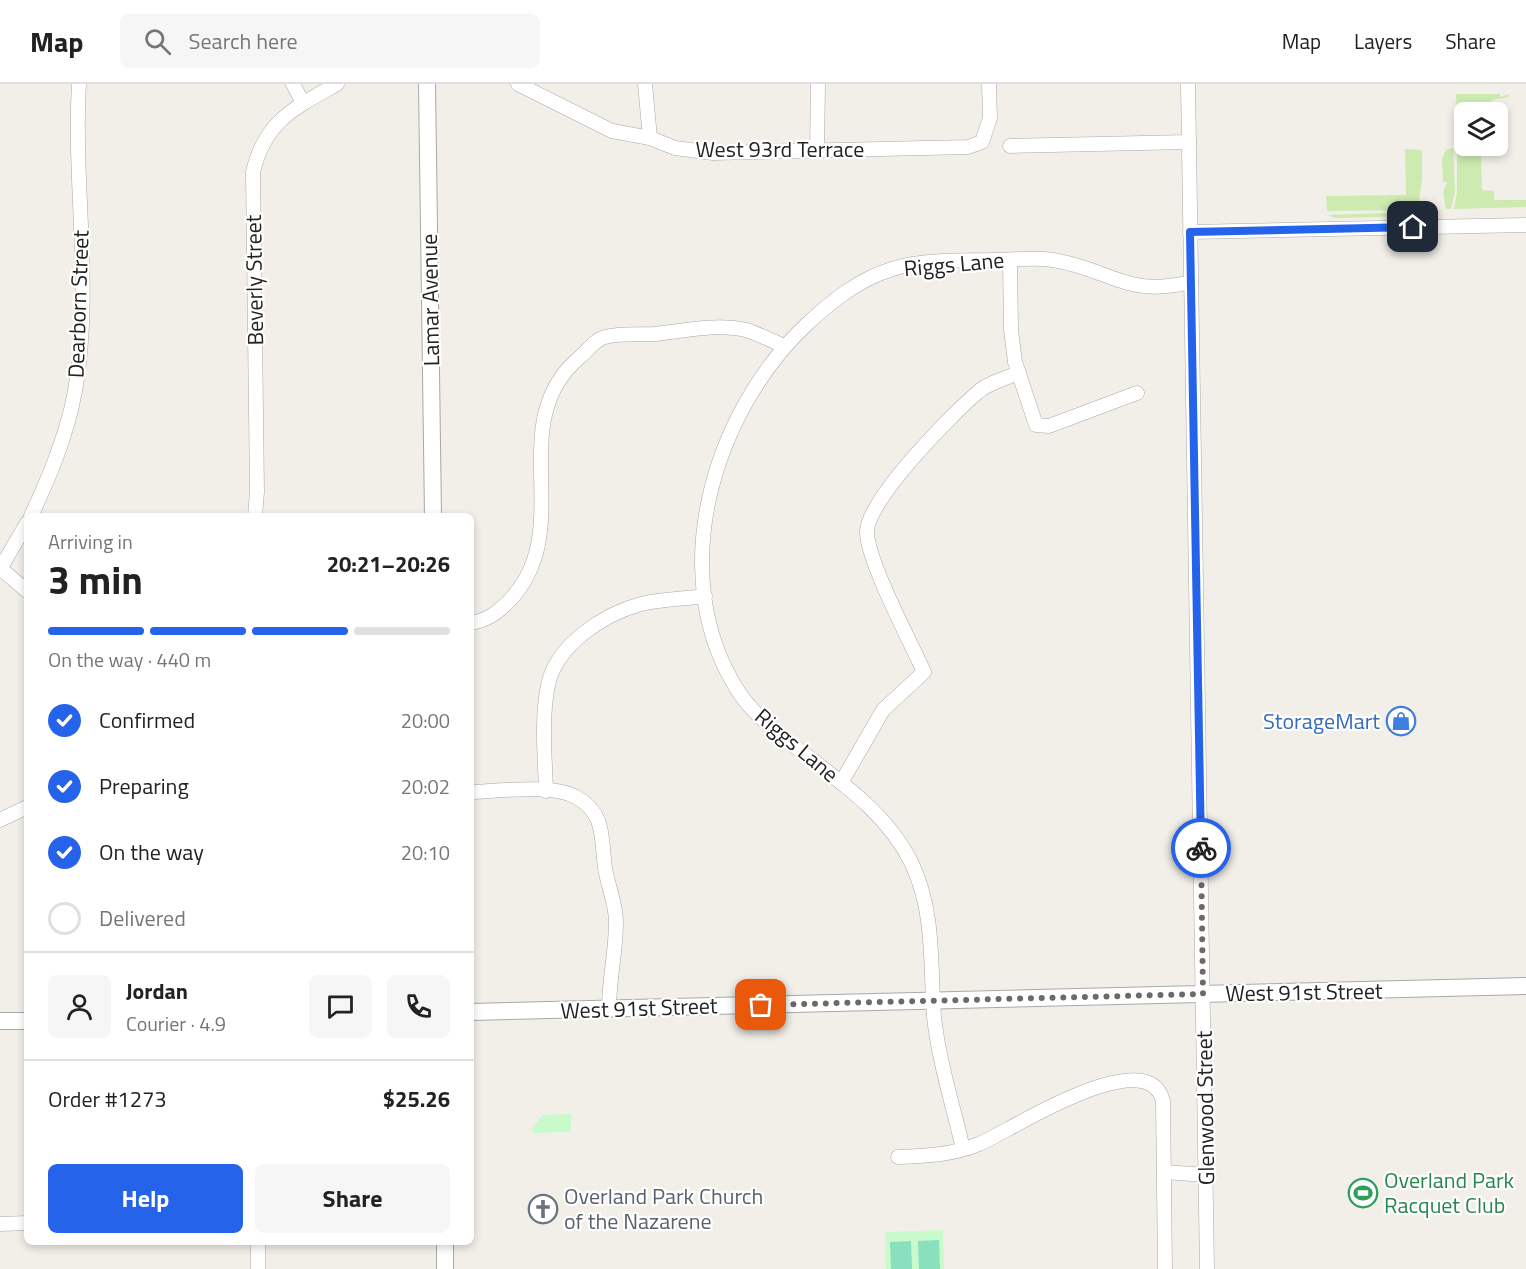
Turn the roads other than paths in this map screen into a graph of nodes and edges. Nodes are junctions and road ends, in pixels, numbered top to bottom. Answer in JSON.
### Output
{"nodes":[{"id":1,"x":79,"y":84,"type":"edge"},
{"id":2,"x":293,"y":84,"type":"edge"},
{"id":3,"x":337,"y":84,"type":"edge"},
{"id":4,"x":427,"y":84,"type":"edge"},
{"id":5,"x":518,"y":84,"type":"edge"},
{"id":6,"x":645,"y":84,"type":"edge"},
{"id":7,"x":818,"y":84,"type":"edge"},
{"id":8,"x":989,"y":84,"type":"edge"},
{"id":9,"x":1188,"y":84,"type":"edge"},
{"id":10,"x":303,"y":103,"type":"junction"},
{"id":11,"x":650,"y":138,"type":"junction"},
{"id":12,"x":1189,"y":142,"type":"junction"},
{"id":13,"x":1010,"y":146,"type":"dead end"},
{"id":14,"x":817,"y":150,"type":"junction"},
{"id":15,"x":1526,"y":225,"type":"edge"},
{"id":16,"x":1190,"y":232,"type":"junction"},
{"id":17,"x":1010,"y":260,"type":"junction"},
{"id":18,"x":1191,"y":282,"type":"junction"},
{"id":19,"x":784,"y":346,"type":"junction"},
{"id":20,"x":1018,"y":373,"type":"junction"},
{"id":21,"x":1137,"y":393,"type":"dead end"},
{"id":22,"x":31,"y":513,"type":"edge"},
{"id":23,"x":255,"y":513,"type":"edge"},
{"id":24,"x":433,"y":513,"type":"edge"},
{"id":25,"x":24,"y":528,"type":"edge"},
{"id":26,"x":0,"y":568,"type":"edge"},
{"id":27,"x":24,"y":588,"type":"edge"},
{"id":28,"x":705,"y":596,"type":"junction"},
{"id":29,"x":474,"y":622,"type":"edge"},
{"id":30,"x":841,"y":783,"type":"junction"},
{"id":31,"x":546,"y":791,"type":"junction"},
{"id":32,"x":474,"y":792,"type":"edge"},
{"id":33,"x":24,"y":808,"type":"edge"},
{"id":34,"x":0,"y":820,"type":"edge"},
{"id":35,"x":1526,"y":986,"type":"edge"},
{"id":36,"x":1203,"y":994,"type":"junction"},
{"id":37,"x":934,"y":1000,"type":"junction"},
{"id":38,"x":609,"y":1009,"type":"junction"},
{"id":39,"x":474,"y":1012,"type":"edge"},
{"id":40,"x":0,"y":1021,"type":"edge"},
{"id":41,"x":24,"y":1021,"type":"edge"},
{"id":42,"x":963,"y":1149,"type":"junction"},
{"id":43,"x":897,"y":1157,"type":"dead end"},
{"id":44,"x":1164,"y":1173,"type":"junction"},
{"id":45,"x":1206,"y":1175,"type":"junction"},
{"id":46,"x":24,"y":1223,"type":"edge"},
{"id":47,"x":0,"y":1224,"type":"edge"},
{"id":48,"x":258,"y":1245,"type":"edge"},
{"id":49,"x":445,"y":1245,"type":"edge"},
{"id":50,"x":258,"y":1269,"type":"edge"},
{"id":51,"x":445,"y":1269,"type":"edge"},
{"id":52,"x":1165,"y":1269,"type":"edge"},
{"id":53,"x":1207,"y":1269,"type":"edge"}],
"edges":[{"from":1,"to":22,"type":"street","name":"Dearborn Street"},
{"from":2,"to":10,"type":"street"},
{"from":3,"to":10,"type":"street","name":"Beverly Street"},
{"from":4,"to":24,"type":"street","name":"Lamar Avenue"},
{"from":5,"to":11,"type":"street","name":"West 93rd Terrace"},
{"from":6,"to":11,"type":"street"},
{"from":7,"to":14,"type":"street"},
{"from":8,"to":14,"type":"street","name":"West 93rd Terrace"},
{"from":9,"to":12,"type":"street","name":"Glenwood Street"},
{"from":10,"to":23,"type":"street","name":"Beverly Street"},
{"from":11,"to":14,"type":"street","name":"West 93rd Terrace"},
{"from":12,"to":13,"type":"street"},
{"from":12,"to":16,"type":"street","name":"Glenwood Street"},
{"from":15,"to":16,"type":"street"},
{"from":16,"to":18,"type":"street","name":"Glenwood Street"},
{"from":17,"to":18,"type":"street","name":"Riggs Lane"},
{"from":17,"to":19,"type":"street","name":"Riggs Lane"},
{"from":17,"to":20,"type":"street"},
{"from":18,"to":36,"type":"street","name":"Glenwood Street"},
{"from":19,"to":28,"type":"street","name":"Riggs Lane"},
{"from":19,"to":29,"type":"street"},
{"from":20,"to":21,"type":"street"},
{"from":20,"to":30,"type":"street"},
{"from":25,"to":26,"type":"street"},
{"from":26,"to":27,"type":"street"},
{"from":28,"to":30,"type":"street","name":"Riggs Lane"},
{"from":28,"to":31,"type":"street"},
{"from":30,"to":37,"type":"street","name":"Riggs Lane"},
{"from":31,"to":32,"type":"street"},
{"from":31,"to":38,"type":"street"},
{"from":33,"to":34,"type":"street"},
{"from":35,"to":36,"type":"street","name":"West 91st Street"},
{"from":36,"to":37,"type":"street","name":"West 91st Street"},
{"from":36,"to":45,"type":"street","name":"Glenwood Street"},
{"from":37,"to":38,"type":"street","name":"West 91st Street"},
{"from":37,"to":42,"type":"street","name":"Riggs Lane"},
{"from":38,"to":39,"type":"street","name":"West 91st Street"},
{"from":40,"to":41,"type":"street"},
{"from":42,"to":43,"type":"street"},
{"from":42,"to":44,"type":"street"},
{"from":44,"to":45,"type":"street"},
{"from":44,"to":52,"type":"street"},
{"from":45,"to":53,"type":"street","name":"Glenwood Street"},
{"from":46,"to":47,"type":"street"},
{"from":48,"to":50,"type":"street"},
{"from":49,"to":51,"type":"street"}]}
